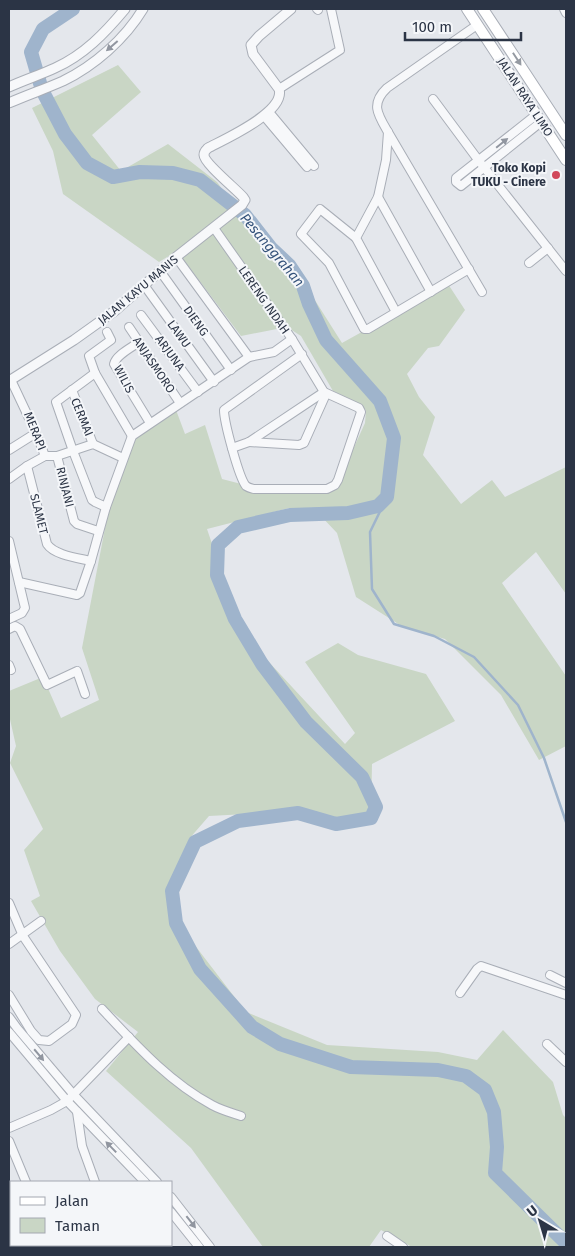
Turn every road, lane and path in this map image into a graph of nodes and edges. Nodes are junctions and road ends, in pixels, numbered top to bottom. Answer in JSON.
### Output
{"nodes":[{"id":1,"x":125,"y":9,"type":"edge"},
{"id":2,"x":143,"y":9,"type":"edge"},
{"id":3,"x":291,"y":9,"type":"edge"},
{"id":4,"x":331,"y":9,"type":"edge"},
{"id":5,"x":467,"y":9,"type":"edge"},
{"id":6,"x":483,"y":9,"type":"edge"},
{"id":7,"x":564,"y":9,"type":"edge"},
{"id":8,"x":566,"y":13,"type":"edge"},
{"id":9,"x":477,"y":25,"type":"junction"},
{"id":10,"x":9,"y":87,"type":"edge"},
{"id":11,"x":279,"y":89,"type":"junction"},
{"id":12,"x":433,"y":99,"type":"dead end"},
{"id":13,"x":9,"y":103,"type":"edge"},
{"id":14,"x":266,"y":114,"type":"junction"},
{"id":15,"x":538,"y":118,"type":"junction"},
{"id":16,"x":388,"y":132,"type":"junction"},
{"id":17,"x":566,"y":134,"type":"edge"},
{"id":18,"x":566,"y":160,"type":"edge"},
{"id":19,"x":479,"y":161,"type":"junction"},
{"id":20,"x":311,"y":166,"type":"dead end"},
{"id":21,"x":484,"y":168,"type":"junction"},
{"id":22,"x":378,"y":197,"type":"junction"},
{"id":23,"x":214,"y":228,"type":"junction"},
{"id":24,"x":356,"y":238,"type":"junction"},
{"id":25,"x":548,"y":248,"type":"junction"},
{"id":26,"x":176,"y":257,"type":"junction"},
{"id":27,"x":529,"y":263,"type":"dead end"},
{"id":28,"x":469,"y":269,"type":"junction"},
{"id":29,"x":160,"y":271,"type":"junction"},
{"id":30,"x":566,"y":271,"type":"edge"},
{"id":31,"x":144,"y":286,"type":"junction"},
{"id":32,"x":431,"y":292,"type":"junction"},
{"id":33,"x":482,"y":292,"type":"dead end"},
{"id":34,"x":396,"y":312,"type":"junction"},
{"id":35,"x":142,"y":315,"type":"dead end"},
{"id":36,"x":129,"y":327,"type":"dead end"},
{"id":37,"x":107,"y":332,"type":"dead end"},
{"id":38,"x":292,"y":340,"type":"junction"},
{"id":39,"x":139,"y":342,"type":"junction"},
{"id":40,"x":302,"y":354,"type":"junction"},
{"id":41,"x":249,"y":357,"type":"junction"},
{"id":42,"x":231,"y":370,"type":"junction"},
{"id":43,"x":95,"y":374,"type":"junction"},
{"id":44,"x":10,"y":380,"type":"edge"},
{"id":45,"x":214,"y":382,"type":"junction"},
{"id":46,"x":72,"y":390,"type":"junction"},
{"id":47,"x":198,"y":392,"type":"junction"},
{"id":48,"x":325,"y":393,"type":"junction"},
{"id":49,"x":180,"y":403,"type":"junction"},
{"id":50,"x":150,"y":423,"type":"junction"},
{"id":51,"x":36,"y":433,"type":"junction"},
{"id":52,"x":132,"y":436,"type":"junction"},
{"id":53,"x":249,"y":442,"type":"junction"},
{"id":54,"x":93,"y":444,"type":"junction"},
{"id":55,"x":232,"y":448,"type":"junction"},
{"id":56,"x":9,"y":450,"type":"edge"},
{"id":57,"x":72,"y":451,"type":"junction"},
{"id":58,"x":45,"y":456,"type":"junction"},
{"id":59,"x":57,"y":456,"type":"junction"},
{"id":60,"x":123,"y":458,"type":"junction"},
{"id":61,"x":27,"y":466,"type":"junction"},
{"id":62,"x":9,"y":478,"type":"edge"},
{"id":63,"x":106,"y":507,"type":"junction"},
{"id":64,"x":98,"y":532,"type":"junction"},
{"id":65,"x":9,"y":541,"type":"edge"},
{"id":66,"x":91,"y":561,"type":"junction"},
{"id":67,"x":19,"y":582,"type":"junction"},
{"id":68,"x":9,"y":619,"type":"edge"},
{"id":69,"x":9,"y":629,"type":"edge"},
{"id":70,"x":85,"y":694,"type":"dead end"},
{"id":71,"x":9,"y":903,"type":"edge"},
{"id":72,"x":41,"y":921,"type":"dead end"},
{"id":73,"x":23,"y":936,"type":"junction"},
{"id":74,"x":9,"y":944,"type":"edge"},
{"id":75,"x":550,"y":975,"type":"dead end"},
{"id":76,"x":566,"y":983,"type":"edge"},
{"id":77,"x":565,"y":992,"type":"edge"},
{"id":78,"x":460,"y":993,"type":"dead end"},
{"id":79,"x":9,"y":995,"type":"edge"},
{"id":80,"x":102,"y":1009,"type":"dead end"},
{"id":81,"x":9,"y":1016,"type":"edge"},
{"id":82,"x":9,"y":1032,"type":"edge"},
{"id":83,"x":129,"y":1037,"type":"junction"},
{"id":84,"x":547,"y":1044,"type":"dead end"},
{"id":85,"x":566,"y":1062,"type":"edge"},
{"id":86,"x":73,"y":1094,"type":"junction"},
{"id":87,"x":67,"y":1101,"type":"junction"},
{"id":88,"x":77,"y":1111,"type":"junction"},
{"id":89,"x":241,"y":1116,"type":"dead end"},
{"id":90,"x":9,"y":1128,"type":"edge"},
{"id":91,"x":9,"y":1141,"type":"edge"},
{"id":92,"x":26,"y":1181,"type":"edge"},
{"id":93,"x":95,"y":1181,"type":"edge"},
{"id":94,"x":143,"y":1181,"type":"edge"},
{"id":95,"x":156,"y":1181,"type":"edge"},
{"id":96,"x":172,"y":1198,"type":"edge"},
{"id":97,"x":172,"y":1213,"type":"edge"},
{"id":98,"x":387,"y":1236,"type":"dead end"},
{"id":99,"x":199,"y":1247,"type":"edge"},
{"id":100,"x":210,"y":1247,"type":"edge"},
{"id":101,"x":404,"y":1247,"type":"edge"}],
"edges":[{"from":1,"to":10,"type":"street"},
{"from":2,"to":13,"type":"street","one_way":true},
{"from":3,"to":11,"type":"street"},
{"from":4,"to":11,"type":"street"},
{"from":5,"to":9,"type":"main road","name":"JALAN RAYA LIMO"},
{"from":6,"to":17,"type":"main road","name":"JALAN RAYA LIMO","one_way":true},
{"from":7,"to":8,"type":"street"},
{"from":9,"to":15,"type":"main road","name":"JALAN RAYA LIMO"},
{"from":9,"to":16,"type":"street"},
{"from":11,"to":14,"type":"street"},
{"from":12,"to":19,"type":"street"},
{"from":14,"to":20,"type":"street"},
{"from":14,"to":23,"type":"street"},
{"from":15,"to":18,"type":"main road","name":"JALAN RAYA LIMO"},
{"from":19,"to":15,"type":"street","one_way":true},
{"from":15,"to":21,"type":"street"},
{"from":16,"to":22,"type":"street"},
{"from":16,"to":28,"type":"street"},
{"from":19,"to":21,"type":"street"},
{"from":19,"to":21,"type":"street"},
{"from":21,"to":25,"type":"street"},
{"from":22,"to":24,"type":"street"},
{"from":22,"to":32,"type":"street"},
{"from":23,"to":26,"type":"street","name":"JALAN KAYU MANIS"},
{"from":23,"to":38,"type":"street","name":"LERENG INDAH"},
{"from":24,"to":34,"type":"street"},
{"from":24,"to":34,"type":"street"},
{"from":25,"to":27,"type":"street"},
{"from":25,"to":30,"type":"street"},
{"from":26,"to":29,"type":"street","name":"JALAN KAYU MANIS"},
{"from":26,"to":41,"type":"street"},
{"from":28,"to":32,"type":"street"},
{"from":28,"to":33,"type":"street"},
{"from":29,"to":31,"type":"street","name":"JALAN KAYU MANIS"},
{"from":29,"to":42,"type":"street","name":"DIENG"},
{"from":31,"to":44,"type":"street","name":"JALAN KAYU MANIS"},
{"from":31,"to":45,"type":"street","name":"LAWU"},
{"from":32,"to":34,"type":"street"},
{"from":35,"to":47,"type":"street","name":"ARJUNA"},
{"from":36,"to":39,"type":"street","name":"ANJASMORO"},
{"from":37,"to":43,"type":"street"},
{"from":38,"to":40,"type":"street"},
{"from":38,"to":41,"type":"street","name":"LERENG INDAH"},
{"from":39,"to":49,"type":"street","name":"ANJASMORO"},
{"from":39,"to":50,"type":"street","name":"WILIS"},
{"from":40,"to":48,"type":"street"},
{"from":40,"to":55,"type":"street"},
{"from":41,"to":42,"type":"street","name":"LERENG INDAH"},
{"from":42,"to":45,"type":"street","name":"LERENG INDAH"},
{"from":43,"to":46,"type":"street"},
{"from":43,"to":52,"type":"street"},
{"from":44,"to":51,"type":"street","name":"MERAPI"},
{"from":45,"to":47,"type":"street","name":"LERENG INDAH"},
{"from":46,"to":54,"type":"street","name":"CERMAI"},
{"from":46,"to":57,"type":"street"},
{"from":47,"to":49,"type":"street","name":"LERENG INDAH"},
{"from":48,"to":53,"type":"street"},
{"from":48,"to":53,"type":"street"},
{"from":48,"to":55,"type":"street"},
{"from":49,"to":50,"type":"street","name":"LERENG INDAH"},
{"from":50,"to":52,"type":"street","name":"LERENG INDAH"},
{"from":51,"to":56,"type":"street"},
{"from":51,"to":58,"type":"street","name":"MERAPI"},
{"from":52,"to":60,"type":"street"},
{"from":53,"to":55,"type":"street"},
{"from":54,"to":57,"type":"street"},
{"from":54,"to":60,"type":"street"},
{"from":57,"to":59,"type":"street"},
{"from":57,"to":63,"type":"street"},
{"from":58,"to":59,"type":"street"},
{"from":58,"to":61,"type":"street"},
{"from":59,"to":64,"type":"street","name":"RINJANI"},
{"from":60,"to":63,"type":"street"},
{"from":61,"to":62,"type":"street"},
{"from":61,"to":66,"type":"street","name":"SLAMET"},
{"from":63,"to":64,"type":"street"},
{"from":64,"to":66,"type":"street"},
{"from":65,"to":67,"type":"street"},
{"from":66,"to":67,"type":"street"},
{"from":67,"to":68,"type":"street"},
{"from":69,"to":70,"type":"street"},
{"from":71,"to":73,"type":"street"},
{"from":72,"to":73,"type":"street"},
{"from":73,"to":74,"type":"street"},
{"from":73,"to":79,"type":"street"},
{"from":75,"to":76,"type":"street"},
{"from":77,"to":78,"type":"street"},
{"from":80,"to":83,"type":"street"},
{"from":81,"to":86,"type":"street","one_way":true},
{"from":82,"to":87,"type":"street"},
{"from":83,"to":86,"type":"street"},
{"from":83,"to":89,"type":"street"},
{"from":84,"to":85,"type":"street"},
{"from":86,"to":87,"type":"street"},
{"from":86,"to":95,"type":"street"},
{"from":87,"to":88,"type":"street"},
{"from":87,"to":90,"type":"street"},
{"from":88,"to":93,"type":"street"},
{"from":94,"to":88,"type":"street","one_way":true},
{"from":91,"to":92,"type":"street"},
{"from":96,"to":100,"type":"street","one_way":true},
{"from":97,"to":99,"type":"street"},
{"from":98,"to":101,"type":"street"}]}
